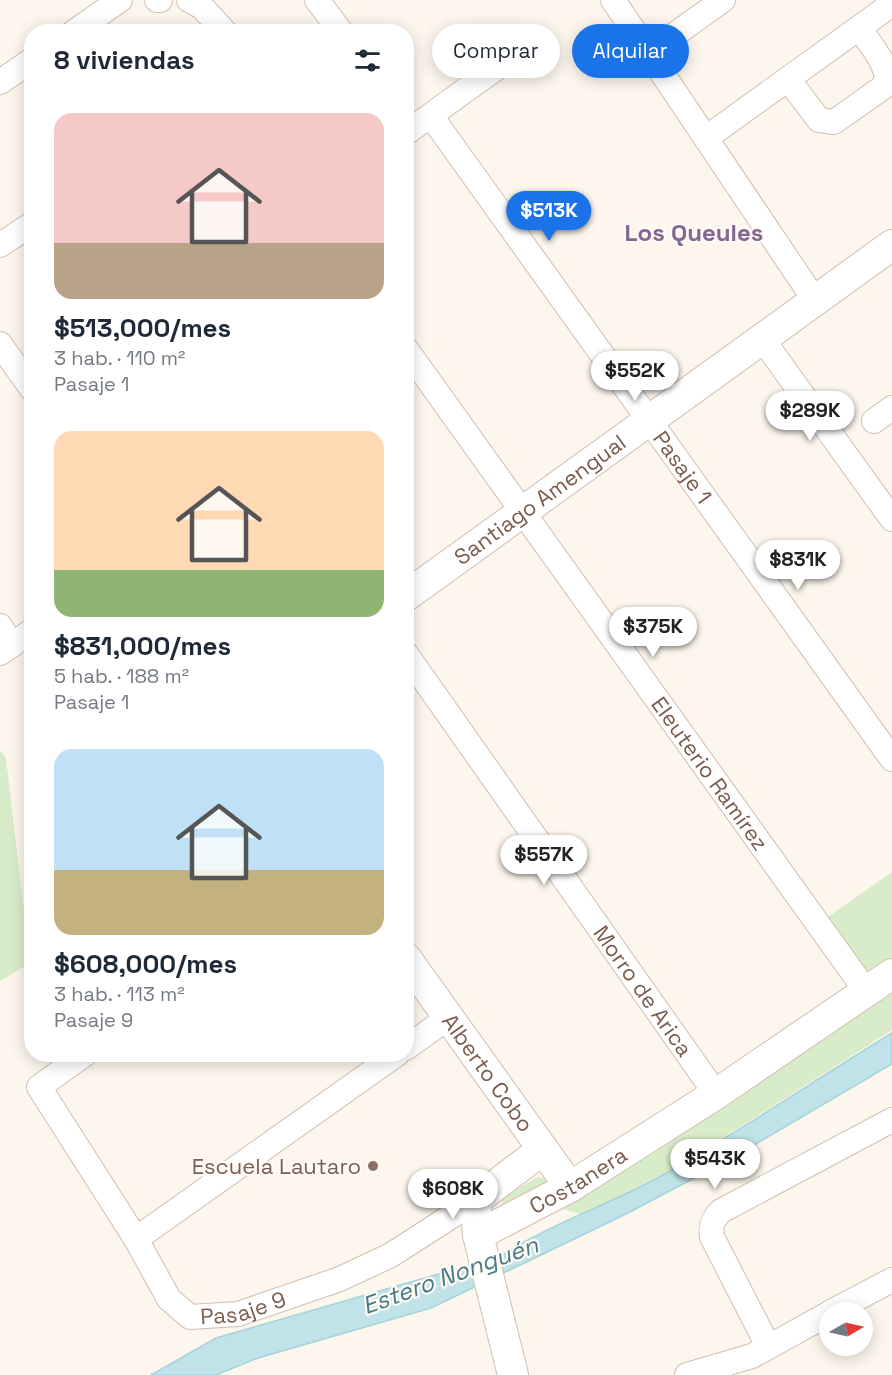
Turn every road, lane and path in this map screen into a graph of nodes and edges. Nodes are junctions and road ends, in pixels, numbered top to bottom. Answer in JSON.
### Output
{"nodes":[{"id":1,"x":120,"y":0,"type":"edge"},
{"id":2,"x":189,"y":0,"type":"edge"},
{"id":3,"x":317,"y":0,"type":"edge"},
{"id":4,"x":613,"y":0,"type":"edge"},
{"id":5,"x":723,"y":0,"type":"edge"},
{"id":6,"x":892,"y":4,"type":"edge"},
{"id":7,"x":86,"y":24,"type":"edge"},
{"id":8,"x":218,"y":24,"type":"edge"},
{"id":9,"x":335,"y":24,"type":"edge"},
{"id":10,"x":629,"y":24,"type":"edge"},
{"id":11,"x":689,"y":24,"type":"edge"},
{"id":12,"x":859,"y":28,"type":"junction"},
{"id":13,"x":24,"y":66,"type":"edge"},
{"id":14,"x":483,"y":78,"type":"edge"},
{"id":15,"x":666,"y":78,"type":"edge"},
{"id":16,"x":788,"y":79,"type":"junction"},
{"id":17,"x":0,"y":82,"type":"edge"},
{"id":18,"x":431,"y":116,"type":"junction"},
{"id":19,"x":414,"y":128,"type":"edge"},
{"id":20,"x":706,"y":138,"type":"junction"},
{"id":21,"x":24,"y":229,"type":"edge"},
{"id":22,"x":0,"y":245,"type":"edge"},
{"id":23,"x":892,"y":245,"type":"edge"},
{"id":24,"x":816,"y":302,"type":"junction"},
{"id":25,"x":763,"y":340,"type":"junction"},
{"id":26,"x":0,"y":344,"type":"edge"},
{"id":27,"x":414,"y":360,"type":"edge"},
{"id":28,"x":24,"y":378,"type":"edge"},
{"id":29,"x":651,"y":420,"type":"junction"},
{"id":30,"x":523,"y":512,"type":"junction"},
{"id":31,"x":892,"y":519,"type":"edge"},
{"id":32,"x":414,"y":590,"type":"edge"},
{"id":33,"x":414,"y":665,"type":"edge"},
{"id":34,"x":892,"y":759,"type":"edge"},
{"id":35,"x":414,"y":969,"type":"edge"},
{"id":36,"x":892,"y":974,"type":"edge"},
{"id":37,"x":866,"y":992,"type":"junction"},
{"id":38,"x":449,"y":1017,"type":"junction"},
{"id":39,"x":414,"y":1041,"type":"edge"},
{"id":40,"x":74,"y":1062,"type":"edge"},
{"id":41,"x":386,"y":1062,"type":"edge"},
{"id":42,"x":716,"y":1094,"type":"junction"},
{"id":43,"x":892,"y":1120,"type":"edge"},
{"id":44,"x":543,"y":1149,"type":"junction"},
{"id":45,"x":570,"y":1187,"type":"junction"},
{"id":46,"x":475,"y":1201,"type":"junction"},
{"id":47,"x":136,"y":1239,"type":"junction"},
{"id":48,"x":482,"y":1246,"type":"junction"},
{"id":49,"x":892,"y":1280,"type":"edge"},
{"id":50,"x":851,"y":1302,"type":"edge"},
{"id":51,"x":819,"y":1320,"type":"edge"},
{"id":52,"x":759,"y":1359,"type":"edge"},
{"id":53,"x":513,"y":1375,"type":"edge"},
{"id":54,"x":687,"y":1375,"type":"edge"}],
"edges":[{"from":1,"to":7,"type":"street"},
{"from":2,"to":8,"type":"street"},
{"from":3,"to":9,"type":"street"},
{"from":4,"to":10,"type":"street"},
{"from":5,"to":11,"type":"street"},
{"from":6,"to":12,"type":"street"},
{"from":12,"to":16,"type":"street"},
{"from":12,"to":16,"type":"street"},
{"from":13,"to":17,"type":"street"},
{"from":14,"to":18,"type":"street"},
{"from":15,"to":20,"type":"street"},
{"from":16,"to":20,"type":"street"},
{"from":18,"to":19,"type":"street"},
{"from":18,"to":29,"type":"street","name":"Pasaje 1"},
{"from":20,"to":24,"type":"street"},
{"from":21,"to":22,"type":"street"},
{"from":23,"to":24,"type":"street","name":"Santiago Amengual"},
{"from":24,"to":25,"type":"street","name":"Santiago Amengual"},
{"from":25,"to":29,"type":"street","name":"Santiago Amengual"},
{"from":25,"to":31,"type":"street"},
{"from":26,"to":28,"type":"street"},
{"from":27,"to":30,"type":"street","name":"Eleuterio Ramírez"},
{"from":29,"to":30,"type":"street","name":"Santiago Amengual"},
{"from":29,"to":34,"type":"street","name":"Pasaje 1"},
{"from":30,"to":32,"type":"street","name":"Santiago Amengual"},
{"from":30,"to":37,"type":"street","name":"Eleuterio Ramírez"},
{"from":33,"to":42,"type":"street","name":"Morro de Arica"},
{"from":35,"to":38,"type":"street","name":"Alberto Cobo"},
{"from":36,"to":37,"type":"street","name":"Costanera"},
{"from":37,"to":42,"type":"street","name":"Costanera"},
{"from":38,"to":39,"type":"street"},
{"from":38,"to":44,"type":"street","name":"Alberto Cobo"},
{"from":40,"to":47,"type":"street","name":"Pasaje 9"},
{"from":41,"to":47,"type":"street"},
{"from":42,"to":45,"type":"street","name":"Costanera"},
{"from":43,"to":52,"type":"street"},
{"from":44,"to":45,"type":"street","name":"Alberto Cobo"},
{"from":44,"to":46,"type":"street","name":"Costanera"},
{"from":45,"to":48,"type":"street","name":"Costanera"},
{"from":46,"to":47,"type":"street","name":"Pasaje 9"},
{"from":46,"to":48,"type":"street"},
{"from":48,"to":53,"type":"street"},
{"from":49,"to":50,"type":"street"},
{"from":51,"to":52,"type":"street"},
{"from":52,"to":54,"type":"street"}]}
